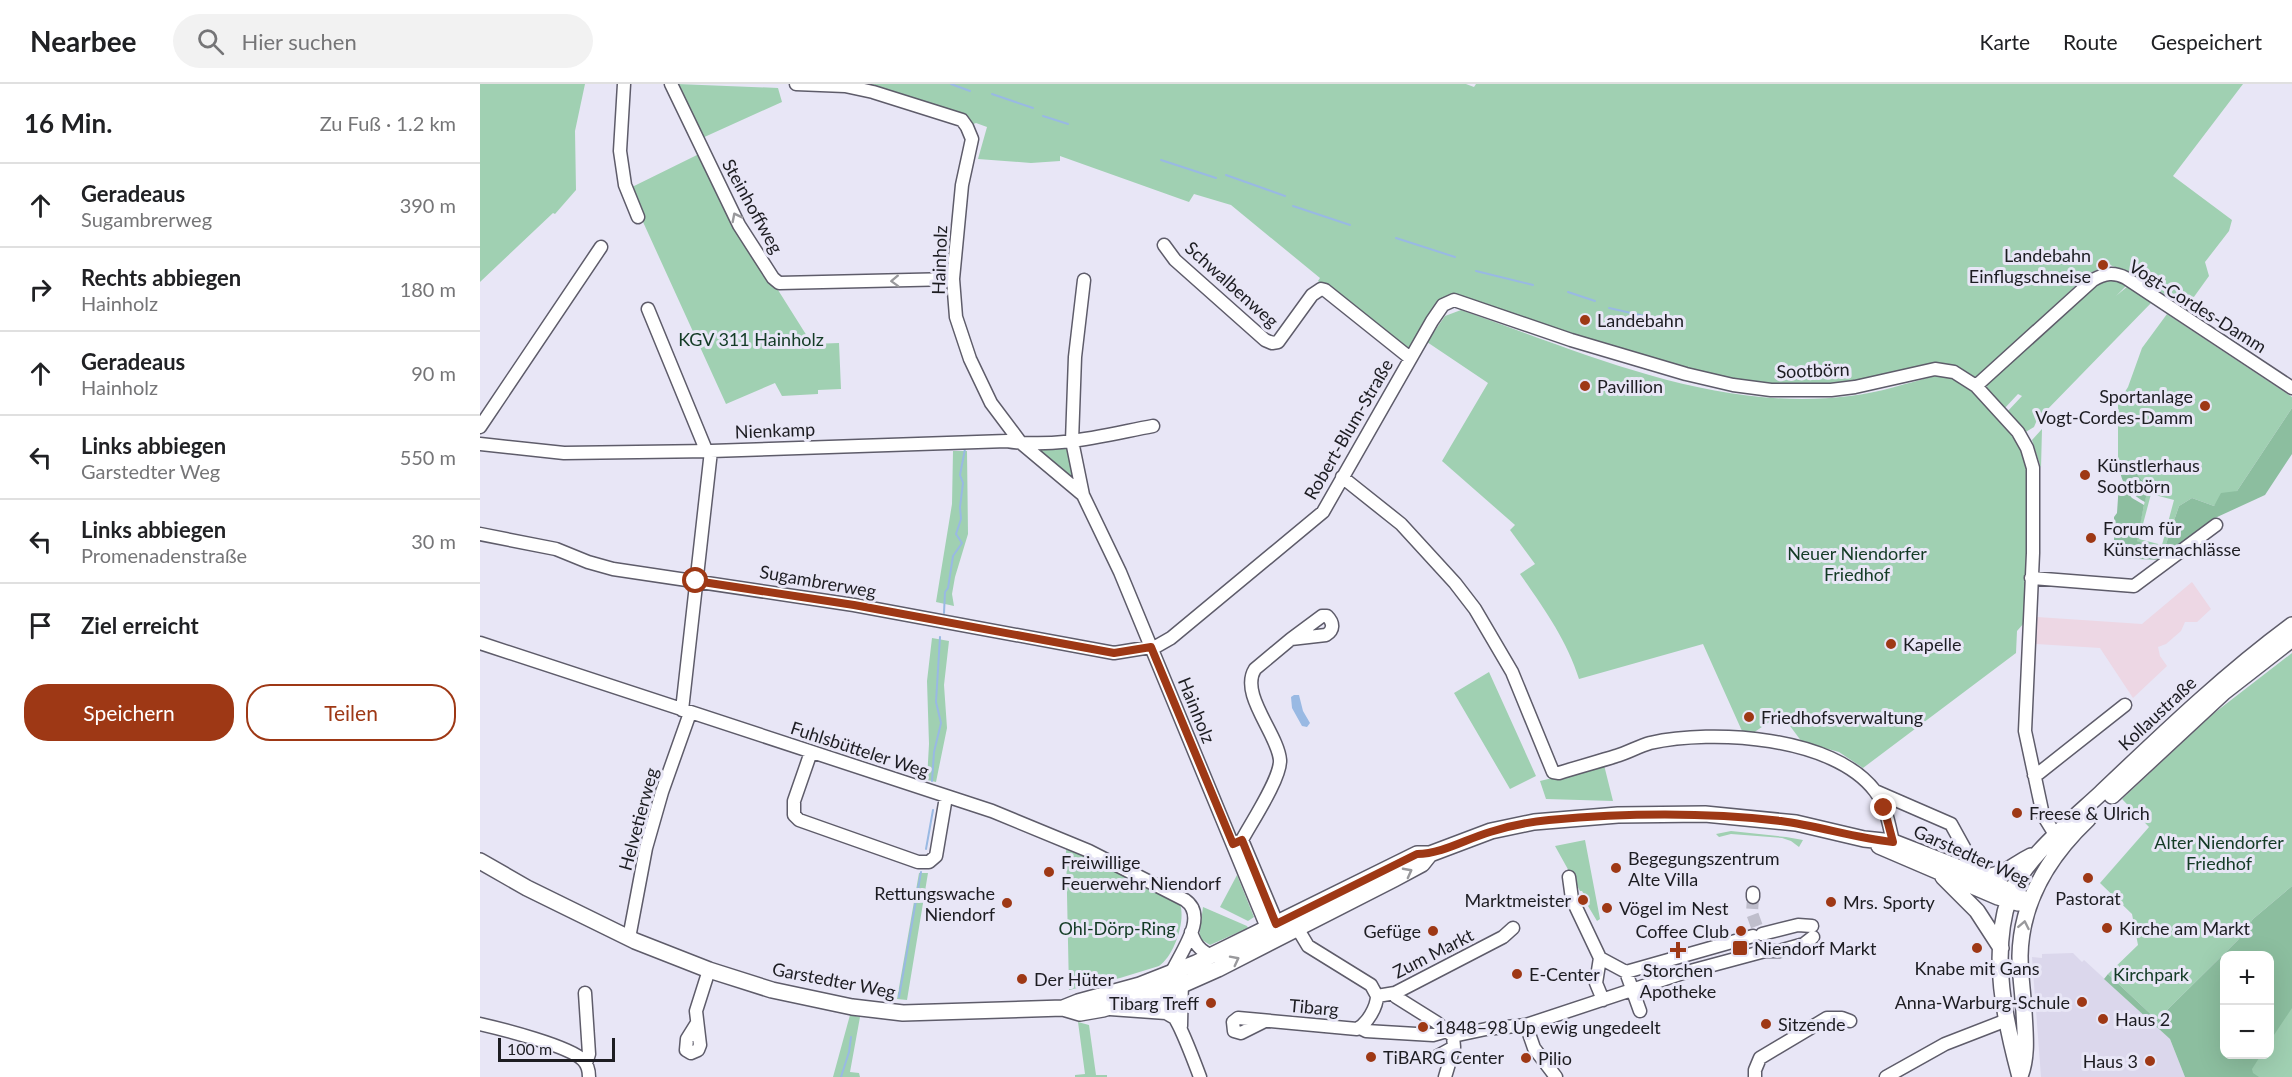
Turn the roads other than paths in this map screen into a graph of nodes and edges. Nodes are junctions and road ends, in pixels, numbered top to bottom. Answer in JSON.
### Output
{"nodes":[{"id":1,"x":624,"y":84,"type":"edge"},
{"id":2,"x":672,"y":84,"type":"edge"},
{"id":3,"x":796,"y":84,"type":"edge"},
{"id":4,"x":638,"y":217,"type":"dead end"},
{"id":5,"x":1164,"y":245,"type":"dead end"},
{"id":6,"x":600,"y":247,"type":"dead end"},
{"id":7,"x":953,"y":279,"type":"junction"},
{"id":8,"x":1084,"y":280,"type":"dead end"},
{"id":9,"x":1447,"y":303,"type":"joint"},
{"id":10,"x":648,"y":309,"type":"dead end"},
{"id":11,"x":1410,"y":358,"type":"junction"},
{"id":12,"x":1976,"y":386,"type":"junction"},
{"id":13,"x":2292,"y":388,"type":"edge"},
{"id":14,"x":480,"y":426,"type":"edge"},
{"id":15,"x":1153,"y":426,"type":"dead end"},
{"id":16,"x":1072,"y":441,"type":"junction"},
{"id":17,"x":1021,"y":443,"type":"junction"},
{"id":18,"x":480,"y":444,"type":"edge"},
{"id":19,"x":709,"y":451,"type":"junction"},
{"id":20,"x":1342,"y":477,"type":"junction"},
{"id":21,"x":1083,"y":495,"type":"junction"},
{"id":22,"x":2216,"y":525,"type":"dead end"},
{"id":23,"x":480,"y":534,"type":"edge"},
{"id":24,"x":2031,"y":578,"type":"junction"},
{"id":25,"x":696,"y":581,"type":"junction"},
{"id":26,"x":741,"y":586,"type":"junction"},
{"id":27,"x":740,"y":600,"type":"dead end"},
{"id":28,"x":2292,"y":625,"type":"edge"},
{"id":29,"x":1291,"y":639,"type":"dead end"},
{"id":30,"x":2292,"y":639,"type":"edge"},
{"id":31,"x":480,"y":643,"type":"edge"},
{"id":32,"x":1151,"y":647,"type":"junction"},
{"id":33,"x":2125,"y":705,"type":"dead end"},
{"id":34,"x":686,"y":711,"type":"junction"},
{"id":35,"x":811,"y":752,"type":"junction"},
{"id":36,"x":2034,"y":775,"type":"junction"},
{"id":37,"x":1875,"y":791,"type":"junction"},
{"id":38,"x":946,"y":797,"type":"junction"},
{"id":39,"x":2056,"y":836,"type":"junction"},
{"id":40,"x":1864,"y":839,"type":"junction"},
{"id":41,"x":1238,"y":842,"type":"junction"},
{"id":42,"x":1893,"y":842,"type":"junction"},
{"id":43,"x":2039,"y":853,"type":"junction"},
{"id":44,"x":480,"y":861,"type":"edge"},
{"id":45,"x":1934,"y":869,"type":"junction"},
{"id":46,"x":1978,"y":874,"type":"junction"},
{"id":47,"x":1569,"y":878,"type":"dead end"},
{"id":48,"x":2010,"y":896,"type":"junction"},
{"id":49,"x":2030,"y":902,"type":"junction"},
{"id":50,"x":1294,"y":923,"type":"junction"},
{"id":51,"x":1513,"y":928,"type":"dead end"},
{"id":52,"x":1191,"y":932,"type":"junction"},
{"id":53,"x":1275,"y":932,"type":"junction"},
{"id":54,"x":629,"y":938,"type":"junction"},
{"id":55,"x":1761,"y":944,"type":"junction"},
{"id":56,"x":2001,"y":948,"type":"junction"},
{"id":57,"x":1696,"y":952,"type":"junction"},
{"id":58,"x":1212,"y":956,"type":"junction"},
{"id":59,"x":1600,"y":958,"type":"junction"},
{"id":60,"x":1669,"y":960,"type":"junction"},
{"id":61,"x":1701,"y":968,"type":"junction"},
{"id":62,"x":709,"y":969,"type":"junction"},
{"id":63,"x":1626,"y":972,"type":"junction"},
{"id":64,"x":1178,"y":976,"type":"junction"},
{"id":65,"x":1681,"y":976,"type":"junction"},
{"id":66,"x":1632,"y":990,"type":"junction"},
{"id":67,"x":1166,"y":991,"type":"junction"},
{"id":68,"x":585,"y":993,"type":"dead end"},
{"id":69,"x":1395,"y":993,"type":"junction"},
{"id":70,"x":1377,"y":996,"type":"junction"},
{"id":71,"x":1603,"y":1000,"type":"junction"},
{"id":72,"x":1062,"y":1008,"type":"junction"},
{"id":73,"x":1103,"y":1009,"type":"junction"},
{"id":74,"x":1640,"y":1011,"type":"dead end"},
{"id":75,"x":1176,"y":1018,"type":"junction"},
{"id":76,"x":2007,"y":1020,"type":"junction"},
{"id":77,"x":1265,"y":1021,"type":"dead end"},
{"id":78,"x":1850,"y":1021,"type":"dead end"},
{"id":79,"x":697,"y":1023,"type":"dead end"},
{"id":80,"x":480,"y":1024,"type":"edge"},
{"id":81,"x":1527,"y":1025,"type":"junction"},
{"id":82,"x":1360,"y":1028,"type":"junction"},
{"id":83,"x":1452,"y":1038,"type":"junction"},
{"id":84,"x":1434,"y":1058,"type":"dead end"},
{"id":85,"x":586,"y":1063,"type":"junction"},
{"id":86,"x":589,"y":1077,"type":"edge"},
{"id":87,"x":1200,"y":1077,"type":"edge"},
{"id":88,"x":1445,"y":1077,"type":"edge"},
{"id":89,"x":1556,"y":1077,"type":"edge"},
{"id":90,"x":1755,"y":1077,"type":"edge"},
{"id":91,"x":1886,"y":1077,"type":"edge"},
{"id":92,"x":2020,"y":1077,"type":"edge"}],
"edges":[{"from":1,"to":4,"type":"street"},
{"from":7,"to":2,"type":"street","name":"Steinhoffweg","one_way":true},
{"from":3,"to":7,"type":"street","name":"Hainholz"},
{"from":5,"to":11,"type":"street","name":"Schwalbenweg"},
{"from":6,"to":14,"type":"street"},
{"from":7,"to":17,"type":"street","name":"Hainholz"},
{"from":8,"to":16,"type":"street","name":"Hainholz"},
{"from":9,"to":11,"type":"street","name":"Robert-Blum-Straße"},
{"from":9,"to":12,"type":"street","name":"Sootbörn"},
{"from":10,"to":19,"type":"street"},
{"from":11,"to":20,"type":"street","name":"Robert-Blum-Straße"},
{"from":12,"to":13,"type":"street","name":"Vogt-Cordes-Damm"},
{"from":12,"to":24,"type":"street","name":"Sootbörn"},
{"from":15,"to":16,"type":"street","name":"Nienkamp"},
{"from":16,"to":17,"type":"street","name":"Nienkamp"},
{"from":16,"to":21,"type":"street","name":"Hainholz"},
{"from":17,"to":19,"type":"street","name":"Nienkamp"},
{"from":17,"to":21,"type":"street","name":"Hainholz"},
{"from":18,"to":19,"type":"street","name":"Nienkamp"},
{"from":19,"to":25,"type":"street","name":"Helvetierweg"},
{"from":20,"to":32,"type":"street","name":"Robert-Blum-Straße"},
{"from":20,"to":37,"type":"street"},
{"from":21,"to":32,"type":"street","name":"Hainholz"},
{"from":22,"to":24,"type":"street"},
{"from":23,"to":25,"type":"street","name":"Sugambrerweg"},
{"from":24,"to":36,"type":"street","name":"Sootbörn"},
{"from":25,"to":26,"type":"street","name":"Sugambrerweg"},
{"from":25,"to":34,"type":"street","name":"Helvetierweg"},
{"from":26,"to":27,"type":"street"},
{"from":26,"to":32,"type":"street","name":"Sugambrerweg"},
{"from":28,"to":39,"type":"main road","name":"Kollaustraße"},
{"from":29,"to":41,"type":"street"},
{"from":30,"to":49,"type":"main road","name":"Kollaustraße"},
{"from":31,"to":34,"type":"street","name":"Fuhlsbütteler Weg"},
{"from":32,"to":41,"type":"street","name":"Hainholz"},
{"from":33,"to":36,"type":"street"},
{"from":34,"to":35,"type":"street","name":"Fuhlsbütteler Weg"},
{"from":34,"to":54,"type":"street","name":"Helvetierweg"},
{"from":35,"to":38,"type":"street","name":"Fuhlsbütteler Weg"},
{"from":35,"to":38,"type":"street"},
{"from":36,"to":39,"type":"street","name":"Sootbörn"},
{"from":37,"to":42,"type":"street"},
{"from":37,"to":46,"type":"street"},
{"from":38,"to":52,"type":"street","name":"Fuhlsbütteler Weg"},
{"from":39,"to":43,"type":"main road","name":"Kollaustraße"},
{"from":40,"to":42,"type":"main road","name":"Garstedter Weg"},
{"from":40,"to":45,"type":"main road","name":"Garstedter Weg"},
{"from":40,"to":50,"type":"main road","name":"Garstedter Weg"},
{"from":41,"to":53,"type":"street","name":"Hainholz"},
{"from":42,"to":46,"type":"main road","name":"Garstedter Weg"},
{"from":43,"to":46,"type":"main road"},
{"from":43,"to":48,"type":"main road"},
{"from":44,"to":54,"type":"main road","name":"Garstedter Weg"},
{"from":45,"to":48,"type":"main road","name":"Garstedter Weg"},
{"from":45,"to":56,"type":"main road"},
{"from":46,"to":48,"type":"main road","name":"Garstedter Weg"},
{"from":47,"to":59,"type":"street"},
{"from":48,"to":49,"type":"main road","name":"Garstedter Weg"},
{"from":48,"to":56,"type":"main road"},
{"from":92,"to":49,"type":"main road","name":"Kollaustraße","one_way":true},
{"from":50,"to":53,"type":"main road","name":"Garstedter Weg"},
{"from":50,"to":70,"type":"street","name":"Zum Markt"},
{"from":51,"to":69,"type":"street","name":"Zum Markt"},
{"from":52,"to":58,"type":"street"},
{"from":52,"to":64,"type":"street","name":"Fuhlsbütteler Weg"},
{"from":53,"to":58,"type":"main road","name":"Garstedter Weg"},
{"from":64,"to":53,"type":"main road","name":"Garstedter Weg","one_way":true},
{"from":54,"to":62,"type":"main road","name":"Garstedter Weg"},
{"from":55,"to":55,"type":"street","name":"Tibarg"},
{"from":55,"to":57,"type":"street","name":"Tibarg"},
{"from":55,"to":61,"type":"street","name":"Tibarg"},
{"from":56,"to":76,"type":"main road"},
{"from":57,"to":60,"type":"street","name":"Tibarg"},
{"from":57,"to":61,"type":"street"},
{"from":58,"to":64,"type":"main road","name":"Garstedter Weg"},
{"from":59,"to":63,"type":"street"},
{"from":59,"to":71,"type":"street"},
{"from":60,"to":63,"type":"street","name":"Tibarg"},
{"from":60,"to":65,"type":"street"},
{"from":61,"to":65,"type":"street","name":"Tibarg"},
{"from":62,"to":72,"type":"main road","name":"Garstedter Weg"},
{"from":62,"to":79,"type":"street"},
{"from":63,"to":66,"type":"street"},
{"from":64,"to":67,"type":"main road","name":"Garstedter Weg"},
{"from":64,"to":72,"type":"main road","name":"Garstedter Weg"},
{"from":64,"to":75,"type":"street"},
{"from":65,"to":66,"type":"street","name":"Tibarg"},
{"from":66,"to":71,"type":"street","name":"Tibarg"},
{"from":66,"to":74,"type":"street"},
{"from":67,"to":73,"type":"main road","name":"Garstedter Weg"},
{"from":67,"to":75,"type":"street"},
{"from":68,"to":85,"type":"street"},
{"from":69,"to":70,"type":"street","name":"Zum Markt"},
{"from":69,"to":83,"type":"street"},
{"from":70,"to":82,"type":"street","name":"Tibarg"},
{"from":71,"to":81,"type":"street","name":"Tibarg"},
{"from":72,"to":73,"type":"main road","name":"Garstedter Weg"},
{"from":73,"to":75,"type":"street","name":"Garstedter Weg"},
{"from":75,"to":87,"type":"street"},
{"from":76,"to":91,"type":"street"},
{"from":76,"to":92,"type":"main road"},
{"from":77,"to":82,"type":"street","name":"Tibarg"},
{"from":78,"to":90,"type":"street"},
{"from":80,"to":85,"type":"street"},
{"from":81,"to":83,"type":"street","name":"Tibarg"},
{"from":81,"to":89,"type":"street"},
{"from":82,"to":83,"type":"street","name":"Tibarg"},
{"from":83,"to":84,"type":"street","name":"Tibarg"},
{"from":83,"to":88,"type":"street"},
{"from":85,"to":86,"type":"street"}]}
